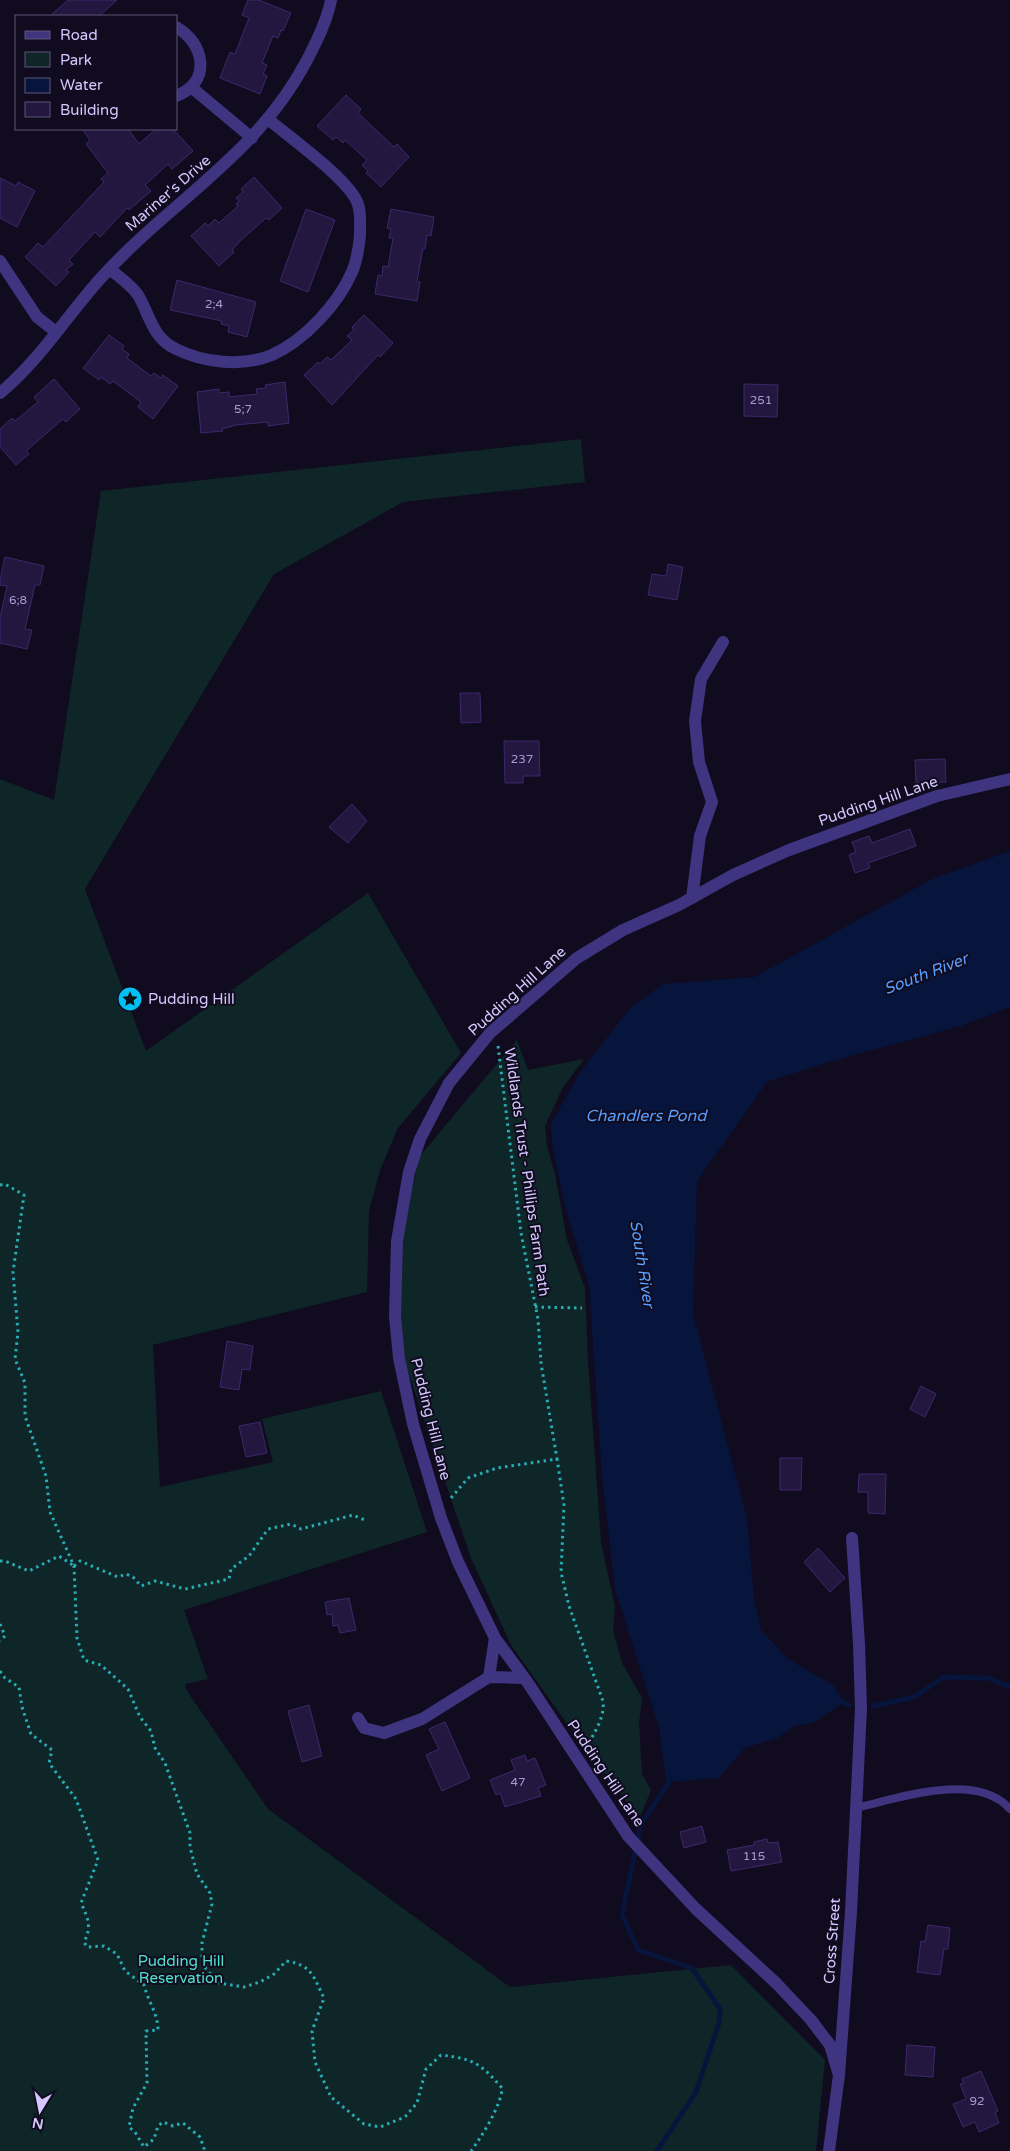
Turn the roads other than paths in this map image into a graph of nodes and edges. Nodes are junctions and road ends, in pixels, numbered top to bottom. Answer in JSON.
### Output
{"nodes":[{"id":1,"x":331,"y":0,"type":"edge"},
{"id":2,"x":178,"y":28,"type":"edge"},
{"id":3,"x":191,"y":87,"type":"junction"},
{"id":4,"x":178,"y":95,"type":"edge"},
{"id":5,"x":268,"y":119,"type":"junction"},
{"id":6,"x":252,"y":138,"type":"junction"},
{"id":7,"x":0,"y":260,"type":"edge"},
{"id":8,"x":110,"y":269,"type":"junction"},
{"id":9,"x":56,"y":332,"type":"junction"},
{"id":10,"x":0,"y":393,"type":"edge"},
{"id":11,"x":723,"y":642,"type":"dead end"},
{"id":12,"x":1010,"y":779,"type":"edge"},
{"id":13,"x":692,"y":898,"type":"junction"},
{"id":14,"x":852,"y":1538,"type":"dead end"},
{"id":15,"x":495,"y":1638,"type":"junction"},
{"id":16,"x":489,"y":1677,"type":"junction"},
{"id":17,"x":523,"y":1678,"type":"junction"},
{"id":18,"x":358,"y":1718,"type":"dead end"},
{"id":19,"x":856,"y":1808,"type":"junction"},
{"id":20,"x":1010,"y":1809,"type":"edge"},
{"id":21,"x":839,"y":2076,"type":"junction"},
{"id":22,"x":829,"y":2151,"type":"edge"}],
"edges":[{"from":1,"to":5,"type":"street","name":"Mariner's Drive"},
{"from":2,"to":3,"type":"street"},
{"from":3,"to":4,"type":"street"},
{"from":3,"to":6,"type":"street"},
{"from":5,"to":6,"type":"street","name":"Mariner's Drive"},
{"from":5,"to":8,"type":"street"},
{"from":6,"to":8,"type":"street","name":"Mariner's Drive"},
{"from":7,"to":9,"type":"street"},
{"from":8,"to":9,"type":"street","name":"Mariner's Drive"},
{"from":9,"to":10,"type":"street","name":"Mariner's Drive"},
{"from":11,"to":13,"type":"street"},
{"from":12,"to":13,"type":"street","name":"Pudding Hill Lane"},
{"from":13,"to":15,"type":"street","name":"Pudding Hill Lane"},
{"from":14,"to":19,"type":"street","name":"Cross Street"},
{"from":15,"to":16,"type":"street"},
{"from":15,"to":17,"type":"street","name":"Pudding Hill Lane"},
{"from":16,"to":17,"type":"street"},
{"from":16,"to":18,"type":"street"},
{"from":17,"to":21,"type":"street","name":"Pudding Hill Lane"},
{"from":19,"to":20,"type":"lane"},
{"from":19,"to":21,"type":"street","name":"Cross Street"},
{"from":21,"to":22,"type":"street","name":"Cross Street"}]}
